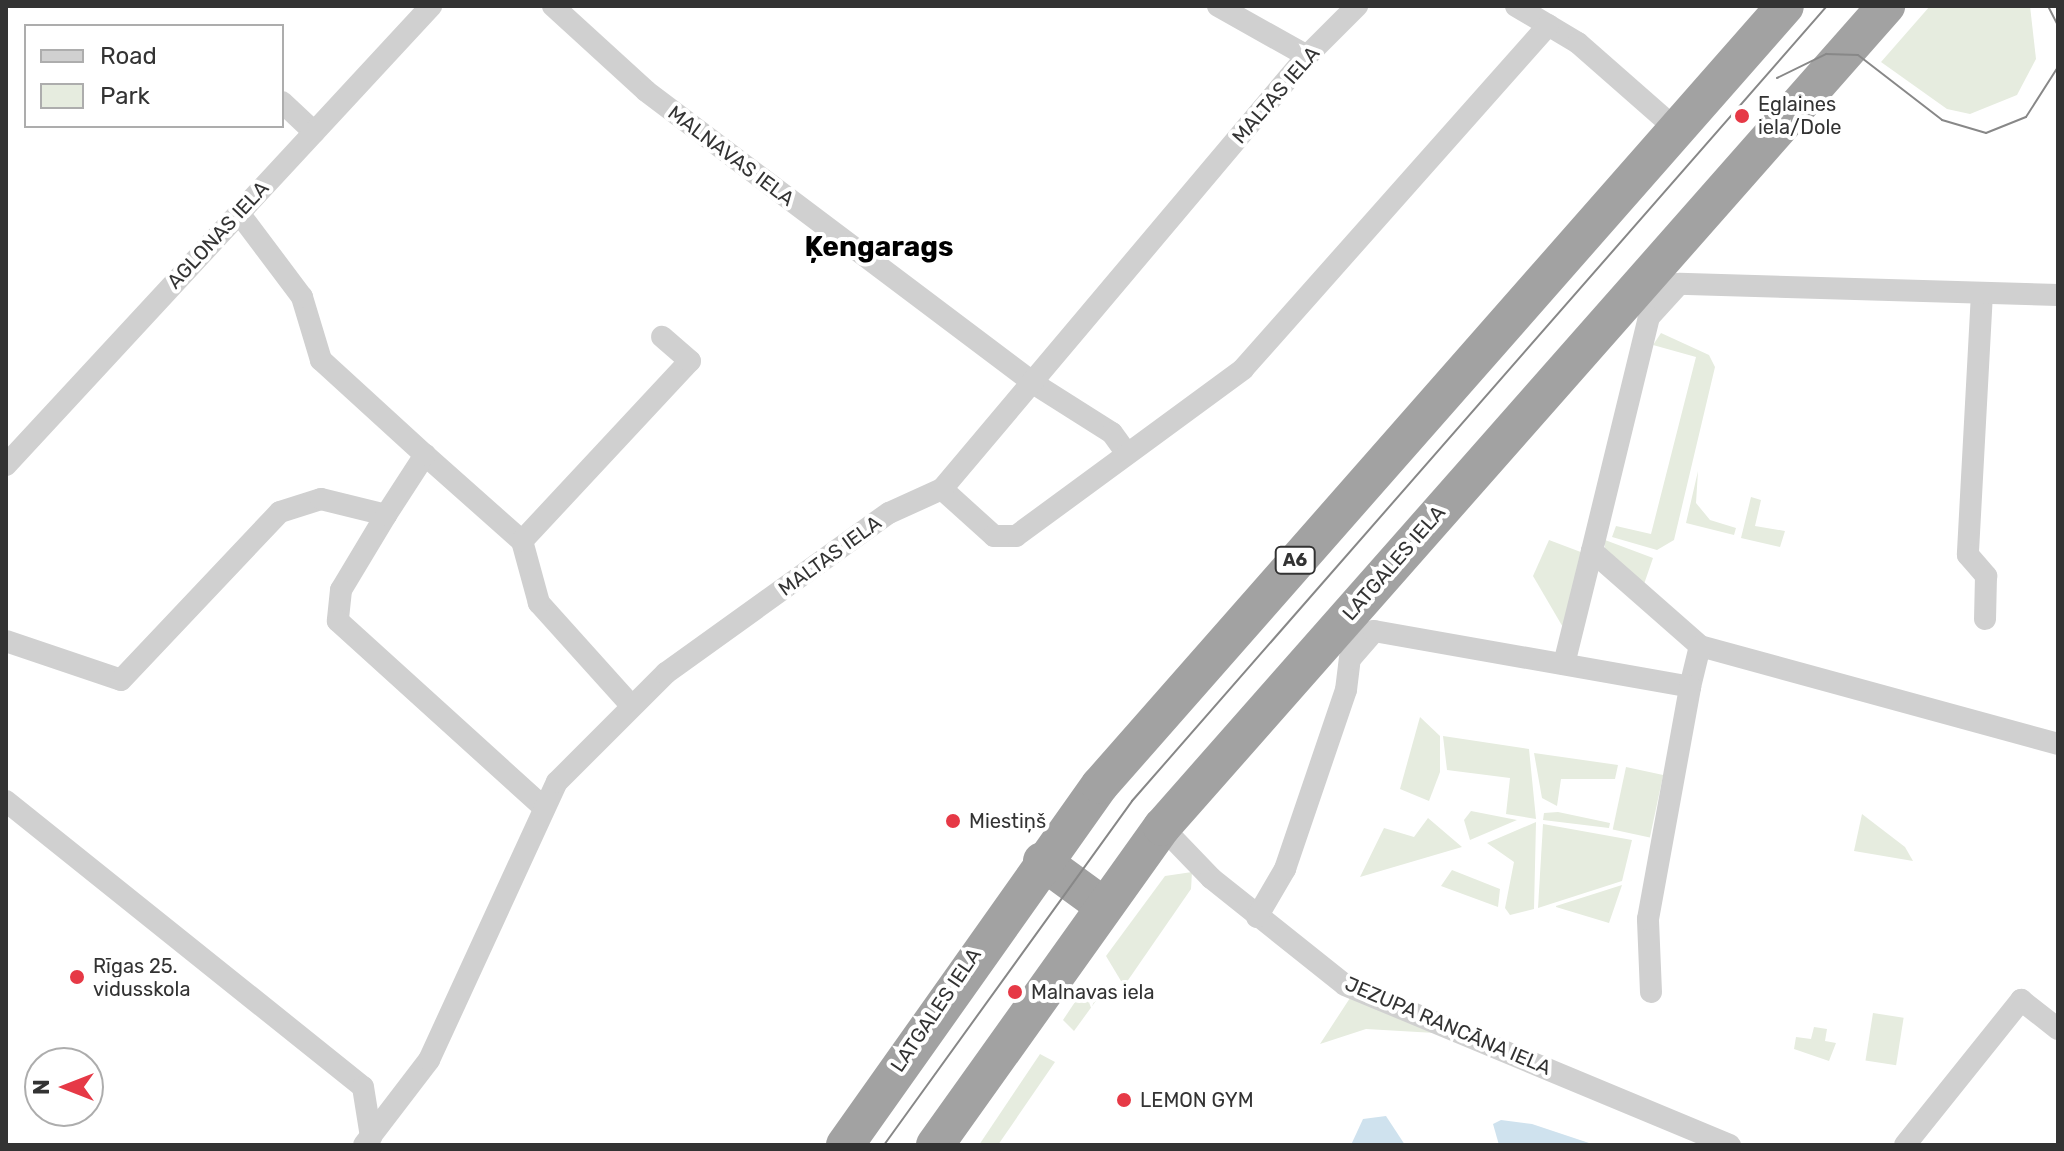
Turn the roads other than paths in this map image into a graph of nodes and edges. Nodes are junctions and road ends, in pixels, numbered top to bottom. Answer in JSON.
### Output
{"nodes":[{"id":1,"x":431,"y":6,"type":"edge"},
{"id":2,"x":553,"y":6,"type":"edge"},
{"id":3,"x":1218,"y":6,"type":"edge"},
{"id":4,"x":1357,"y":6,"type":"edge"},
{"id":5,"x":1516,"y":6,"type":"edge"},
{"id":6,"x":1785,"y":6,"type":"edge"},
{"id":7,"x":1886,"y":6,"type":"edge"},
{"id":8,"x":1548,"y":25,"type":"junction"},
{"id":9,"x":1307,"y":56,"type":"junction"},
{"id":10,"x":284,"y":104,"type":"edge"},
{"id":11,"x":1676,"y":129,"type":"junction"},
{"id":12,"x":314,"y":132,"type":"junction"},
{"id":13,"x":239,"y":213,"type":"junction"},
{"id":14,"x":1654,"y":290,"type":"junction"},
{"id":15,"x":1982,"y":293,"type":"junction"},
{"id":16,"x":2058,"y":295,"type":"edge"},
{"id":17,"x":662,"y":337,"type":"dead end"},
{"id":18,"x":1033,"y":383,"type":"junction"},
{"id":19,"x":1126,"y":452,"type":"junction"},
{"id":20,"x":425,"y":455,"type":"junction"},
{"id":21,"x":6,"y":465,"type":"edge"},
{"id":22,"x":942,"y":489,"type":"junction"},
{"id":23,"x":386,"y":515,"type":"junction"},
{"id":24,"x":522,"y":541,"type":"junction"},
{"id":25,"x":1592,"y":551,"type":"junction"},
{"id":26,"x":1985,"y":619,"type":"dead end"},
{"id":27,"x":1350,"y":635,"type":"junction"},
{"id":28,"x":6,"y":641,"type":"edge"},
{"id":29,"x":1700,"y":646,"type":"junction"},
{"id":30,"x":1564,"y":664,"type":"junction"},
{"id":31,"x":1690,"y":687,"type":"junction"},
{"id":32,"x":629,"y":703,"type":"junction"},
{"id":33,"x":2058,"y":744,"type":"edge"},
{"id":34,"x":6,"y":801,"type":"edge"},
{"id":35,"x":542,"y":806,"type":"junction"},
{"id":36,"x":1162,"y":827,"type":"junction"},
{"id":37,"x":1042,"y":861,"type":"junction"},
{"id":38,"x":1101,"y":904,"type":"junction"},
{"id":39,"x":1257,"y":917,"type":"junction"},
{"id":40,"x":1651,"y":992,"type":"dead end"},
{"id":41,"x":2058,"y":1029,"type":"edge"},
{"id":42,"x":416,"y":1080,"type":"junction"},
{"id":43,"x":363,"y":1087,"type":"junction"},
{"id":44,"x":368,"y":1141,"type":"edge"},
{"id":45,"x":845,"y":1145,"type":"edge"},
{"id":46,"x":935,"y":1145,"type":"edge"},
{"id":47,"x":1730,"y":1145,"type":"edge"},
{"id":48,"x":1905,"y":1145,"type":"edge"}],
"edges":[{"from":1,"to":12,"type":"street","name":"AGLONAS IELA"},
{"from":2,"to":18,"type":"street","name":"MALNAVAS IELA"},
{"from":3,"to":9,"type":"street"},
{"from":4,"to":9,"type":"street","name":"MALTAS IELA"},
{"from":5,"to":8,"type":"street"},
{"from":6,"to":11,"type":"highway","name":"LATGALES IELA","number":"A6"},
{"from":7,"to":14,"type":"highway","name":"LATGALES IELA"},
{"from":8,"to":11,"type":"street"},
{"from":8,"to":19,"type":"street"},
{"from":9,"to":18,"type":"street","name":"MALTAS IELA"},
{"from":10,"to":12,"type":"street"},
{"from":11,"to":37,"type":"highway","name":"LATGALES IELA","number":"A6"},
{"from":12,"to":13,"type":"street","name":"AGLONAS IELA"},
{"from":13,"to":20,"type":"street"},
{"from":13,"to":21,"type":"street","name":"AGLONAS IELA"},
{"from":14,"to":15,"type":"street"},
{"from":14,"to":25,"type":"street"},
{"from":14,"to":27,"type":"highway","name":"LATGALES IELA"},
{"from":15,"to":16,"type":"street"},
{"from":15,"to":26,"type":"street"},
{"from":17,"to":24,"type":"street"},
{"from":18,"to":19,"type":"street","name":"MALNAVAS IELA"},
{"from":18,"to":22,"type":"street","name":"MALTAS IELA"},
{"from":19,"to":22,"type":"street"},
{"from":20,"to":23,"type":"street"},
{"from":20,"to":24,"type":"street"},
{"from":22,"to":32,"type":"street","name":"MALTAS IELA"},
{"from":23,"to":28,"type":"street"},
{"from":23,"to":35,"type":"street"},
{"from":24,"to":32,"type":"street"},
{"from":25,"to":29,"type":"street"},
{"from":25,"to":30,"type":"street"},
{"from":27,"to":30,"type":"street"},
{"from":27,"to":36,"type":"highway","name":"LATGALES IELA"},
{"from":27,"to":39,"type":"street"},
{"from":29,"to":31,"type":"street"},
{"from":29,"to":33,"type":"street"},
{"from":30,"to":31,"type":"street"},
{"from":31,"to":40,"type":"street"},
{"from":32,"to":35,"type":"street","name":"MALTAS IELA"},
{"from":34,"to":43,"type":"street"},
{"from":35,"to":42,"type":"street","name":"MALTAS IELA"},
{"from":36,"to":38,"type":"highway","name":"LATGALES IELA"},
{"from":36,"to":39,"type":"street","name":"JEZUPA RANCĀNA IELA"},
{"from":37,"to":38,"type":"highway"},
{"from":37,"to":45,"type":"highway","name":"LATGALES IELA","number":"A6"},
{"from":38,"to":46,"type":"highway","name":"LATGALES IELA"},
{"from":39,"to":47,"type":"street","name":"JEZUPA RANCĀNA IELA"},
{"from":41,"to":48,"type":"street"},
{"from":42,"to":43,"type":"street"},
{"from":42,"to":44,"type":"street","name":"MALTAS IELA"},
{"from":43,"to":44,"type":"street"}]}
